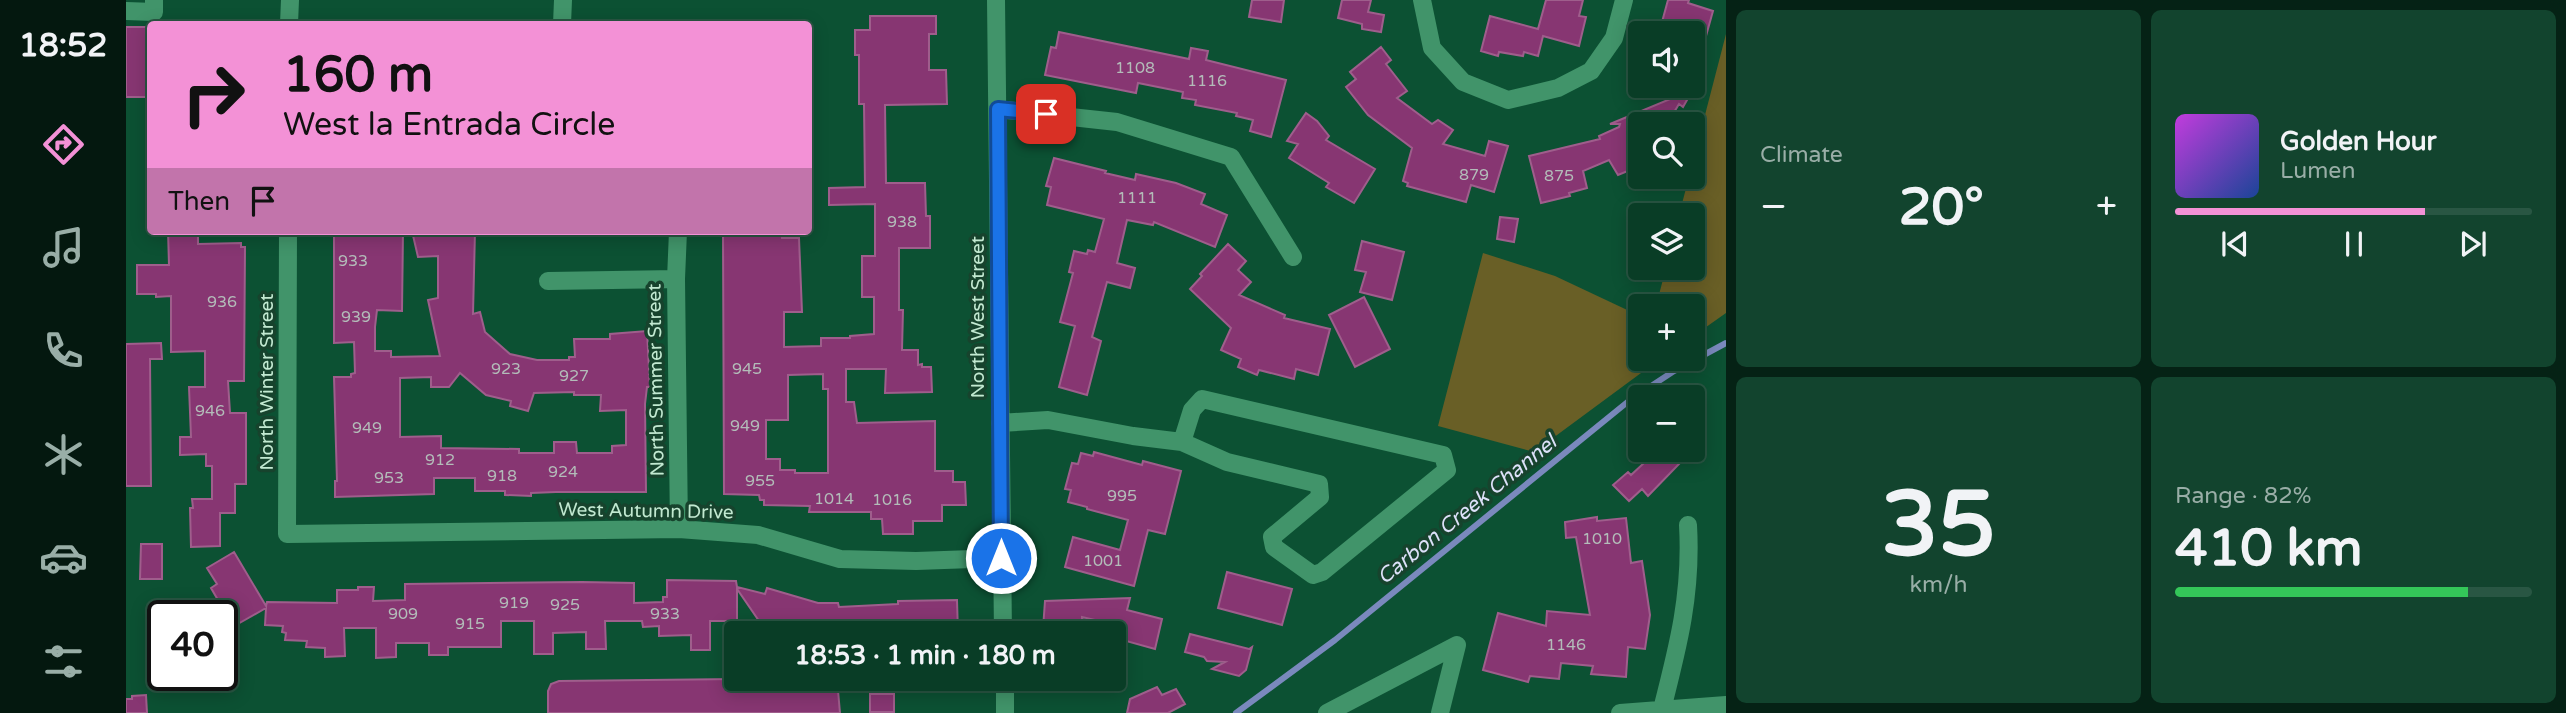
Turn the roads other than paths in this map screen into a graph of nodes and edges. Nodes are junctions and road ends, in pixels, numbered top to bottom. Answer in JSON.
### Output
{"nodes":[{"id":1,"x":154,"y":0,"type":"edge"},
{"id":2,"x":290,"y":0,"type":"edge"},
{"id":3,"x":563,"y":0,"type":"edge"},
{"id":4,"x":996,"y":0,"type":"edge"},
{"id":5,"x":1422,"y":0,"type":"edge"},
{"id":6,"x":1624,"y":0,"type":"edge"},
{"id":7,"x":126,"y":11,"type":"edge"},
{"id":8,"x":289,"y":21,"type":"edge"},
{"id":9,"x":562,"y":21,"type":"edge"},
{"id":10,"x":998,"y":109,"type":"junction"},
{"id":11,"x":288,"y":235,"type":"edge"},
{"id":12,"x":678,"y":235,"type":"edge"},
{"id":13,"x":1293,"y":257,"type":"dead end"},
{"id":14,"x":676,"y":279,"type":"junction"},
{"id":15,"x":548,"y":281,"type":"dead end"},
{"id":16,"x":1000,"y":423,"type":"junction"},
{"id":17,"x":1182,"y":442,"type":"junction"},
{"id":18,"x":1688,"y":525,"type":"dead end"},
{"id":19,"x":679,"y":529,"type":"junction"},
{"id":20,"x":287,"y":534,"type":"joint"},
{"id":21,"x":1001,"y":558,"type":"junction"},
{"id":22,"x":1003,"y":621,"type":"edge"},
{"id":23,"x":1005,"y":691,"type":"edge"},
{"id":24,"x":1726,"y":705,"type":"edge"},
{"id":25,"x":1662,"y":712,"type":"edge"},
{"id":26,"x":1005,"y":713,"type":"edge"},
{"id":27,"x":1327,"y":713,"type":"edge"},
{"id":28,"x":1440,"y":713,"type":"edge"},
{"id":29,"x":1620,"y":713,"type":"edge"}],
"edges":[{"from":1,"to":7,"type":"street"},
{"from":2,"to":8,"type":"street"},
{"from":3,"to":9,"type":"street"},
{"from":4,"to":10,"type":"street","name":"North West Street"},
{"from":5,"to":6,"type":"street"},
{"from":10,"to":13,"type":"street"},
{"from":10,"to":16,"type":"street","name":"North West Street"},
{"from":11,"to":20,"type":"street","name":"North Winter Street"},
{"from":12,"to":14,"type":"street","name":"North Summer Street"},
{"from":14,"to":15,"type":"street"},
{"from":14,"to":19,"type":"street","name":"North Summer Street"},
{"from":16,"to":17,"type":"street"},
{"from":16,"to":21,"type":"street","name":"North West Street"},
{"from":17,"to":17,"type":"street"},
{"from":18,"to":25,"type":"street"},
{"from":19,"to":20,"type":"street","name":"West Autumn Drive"},
{"from":19,"to":21,"type":"street","name":"West Autumn Drive"},
{"from":21,"to":22,"type":"street","name":"North West Street"},
{"from":23,"to":26,"type":"street"},
{"from":24,"to":25,"type":"street"},
{"from":25,"to":29,"type":"street"},
{"from":27,"to":28,"type":"street"}]}
